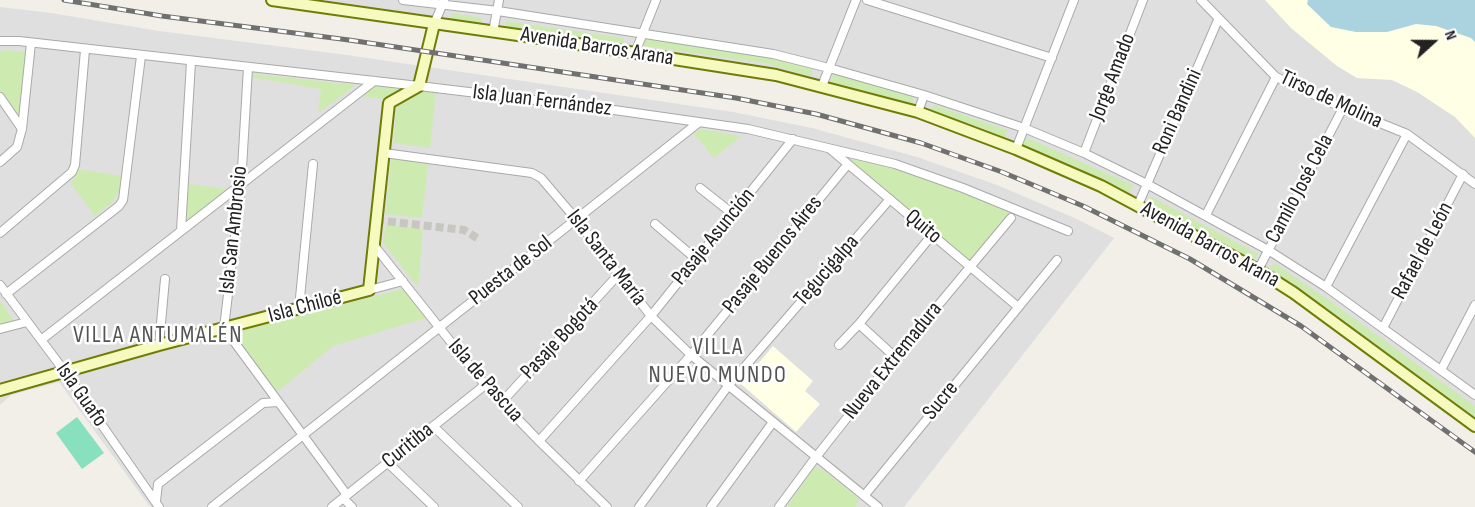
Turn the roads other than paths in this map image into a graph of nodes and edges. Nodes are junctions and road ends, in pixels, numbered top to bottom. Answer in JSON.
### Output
{"nodes":[{"id":1,"x":272,"y":0,"type":"edge"},
{"id":2,"x":403,"y":0,"type":"edge"},
{"id":3,"x":499,"y":0,"type":"edge"},
{"id":4,"x":656,"y":0,"type":"edge"},
{"id":5,"x":856,"y":0,"type":"edge"},
{"id":6,"x":867,"y":0,"type":"edge"},
{"id":7,"x":1074,"y":0,"type":"edge"},
{"id":8,"x":1143,"y":0,"type":"edge"},
{"id":9,"x":1201,"y":0,"type":"edge"},
{"id":10,"x":444,"y":2,"type":"edge"},
{"id":11,"x":498,"y":11,"type":"junction"},
{"id":12,"x":1218,"y":20,"type":"junction"},
{"id":13,"x":434,"y":24,"type":"junction"},
{"id":14,"x":494,"y":32,"type":"junction"},
{"id":15,"x":643,"y":33,"type":"junction"},
{"id":16,"x":0,"y":41,"type":"edge"},
{"id":17,"x":31,"y":43,"type":"junction"},
{"id":18,"x":85,"y":50,"type":"junction"},
{"id":19,"x":635,"y":53,"type":"junction"},
{"id":20,"x":141,"y":56,"type":"junction"},
{"id":21,"x":1052,"y":58,"type":"junction"},
{"id":22,"x":191,"y":62,"type":"junction"},
{"id":23,"x":248,"y":68,"type":"junction"},
{"id":24,"x":829,"y":68,"type":"junction"},
{"id":25,"x":1276,"y":77,"type":"junction"},
{"id":26,"x":374,"y":81,"type":"junction"},
{"id":27,"x":419,"y":86,"type":"junction"},
{"id":28,"x":822,"y":86,"type":"junction"},
{"id":29,"x":924,"y":95,"type":"junction"},
{"id":30,"x":0,"y":97,"type":"edge"},
{"id":31,"x":1343,"y":108,"type":"junction"},
{"id":32,"x":918,"y":112,"type":"junction"},
{"id":33,"x":698,"y":123,"type":"junction"},
{"id":34,"x":1024,"y":128,"type":"junction"},
{"id":35,"x":22,"y":129,"type":"junction"},
{"id":36,"x":1407,"y":134,"type":"junction"},
{"id":37,"x":793,"y":139,"type":"junction"},
{"id":38,"x":829,"y":148,"type":"junction"},
{"id":39,"x":1016,"y":149,"type":"junction"},
{"id":40,"x":384,"y":153,"type":"junction"},
{"id":41,"x":1084,"y":153,"type":"junction"},
{"id":42,"x":0,"y":162,"type":"edge"},
{"id":43,"x":313,"y":164,"type":"dead end"},
{"id":44,"x":848,"y":164,"type":"junction"},
{"id":45,"x":1463,"y":174,"type":"junction"},
{"id":46,"x":1147,"y":183,"type":"junction"},
{"id":47,"x":1475,"y":184,"type":"edge"},
{"id":48,"x":241,"y":185,"type":"junction"},
{"id":49,"x":700,"y":188,"type":"dead end"},
{"id":50,"x":890,"y":199,"type":"junction"},
{"id":51,"x":1138,"y":205,"type":"junction"},
{"id":52,"x":733,"y":214,"type":"junction"},
{"id":53,"x":1206,"y":216,"type":"junction"},
{"id":54,"x":1011,"y":218,"type":"dead end"},
{"id":55,"x":576,"y":219,"type":"junction"},
{"id":56,"x":655,"y":225,"type":"dead end"},
{"id":57,"x":181,"y":231,"type":"junction"},
{"id":58,"x":1068,"y":231,"type":"dead end"},
{"id":59,"x":0,"y":233,"type":"edge"},
{"id":60,"x":932,"y":235,"type":"junction"},
{"id":61,"x":373,"y":244,"type":"junction"},
{"id":62,"x":1268,"y":250,"type":"junction"},
{"id":63,"x":696,"y":259,"type":"junction"},
{"id":64,"x":1057,"y":260,"type":"dead end"},
{"id":65,"x":970,"y":267,"type":"junction"},
{"id":66,"x":1258,"y":270,"type":"junction"},
{"id":67,"x":618,"y":275,"type":"junction"},
{"id":68,"x":165,"y":279,"type":"dead end"},
{"id":69,"x":403,"y":281,"type":"junction"},
{"id":70,"x":0,"y":285,"type":"edge"},
{"id":71,"x":1326,"y":287,"type":"junction"},
{"id":72,"x":369,"y":290,"type":"junction"},
{"id":73,"x":6,"y":294,"type":"junction"},
{"id":74,"x":1017,"y":306,"type":"junction"},
{"id":75,"x":299,"y":308,"type":"junction"},
{"id":76,"x":1474,"y":309,"type":"edge"},
{"id":77,"x":651,"y":316,"type":"junction"},
{"id":78,"x":27,"y":322,"type":"junction"},
{"id":79,"x":859,"y":324,"type":"junction"},
{"id":80,"x":440,"y":327,"type":"junction"},
{"id":81,"x":224,"y":328,"type":"junction"},
{"id":82,"x":1383,"y":328,"type":"junction"},
{"id":83,"x":0,"y":329,"type":"edge"},
{"id":84,"x":41,"y":340,"type":"junction"},
{"id":85,"x":159,"y":345,"type":"junction"},
{"id":86,"x":839,"y":345,"type":"dead end"},
{"id":87,"x":691,"y":355,"type":"junction"},
{"id":88,"x":895,"y":357,"type":"junction"},
{"id":89,"x":1441,"y":370,"type":"junction"},
{"id":90,"x":65,"y":372,"type":"junction"},
{"id":91,"x":485,"y":385,"type":"junction"},
{"id":92,"x":728,"y":386,"type":"junction"},
{"id":93,"x":0,"y":390,"type":"edge"},
{"id":94,"x":1475,"y":395,"type":"edge"},
{"id":95,"x":278,"y":402,"type":"junction"},
{"id":96,"x":501,"y":402,"type":"junction"},
{"id":97,"x":773,"y":422,"type":"junction"},
{"id":98,"x":433,"y":426,"type":"junction"},
{"id":99,"x":1475,"y":426,"type":"edge"},
{"id":100,"x":303,"y":435,"type":"junction"},
{"id":101,"x":539,"y":441,"type":"junction"},
{"id":102,"x":816,"y":457,"type":"junction"},
{"id":103,"x":388,"y":462,"type":"junction"},
{"id":104,"x":579,"y":481,"type":"junction"},
{"id":105,"x":345,"y":496,"type":"junction"},
{"id":106,"x":867,"y":501,"type":"edge"},
{"id":107,"x":158,"y":504,"type":"edge"},
{"id":108,"x":212,"y":507,"type":"edge"},
{"id":109,"x":332,"y":507,"type":"edge"},
{"id":110,"x":352,"y":507,"type":"edge"},
{"id":111,"x":434,"y":507,"type":"edge"},
{"id":112,"x":518,"y":507,"type":"edge"},
{"id":113,"x":607,"y":507,"type":"edge"},
{"id":114,"x":639,"y":507,"type":"edge"},
{"id":115,"x":711,"y":507,"type":"edge"},
{"id":116,"x":779,"y":507,"type":"edge"},
{"id":117,"x":878,"y":507,"type":"edge"}],
"edges":[{"from":1,"to":13,"type":"main road","name":"Avenida Barros Arana"},
{"from":2,"to":10,"type":"street","name":"Avenida Barros Arana"},
{"from":3,"to":11,"type":"street"},
{"from":4,"to":15,"type":"street"},
{"from":5,"to":24,"type":"street"},
{"from":6,"to":21,"type":"street"},
{"from":7,"to":21,"type":"street"},
{"from":8,"to":41,"type":"street","name":"Jorge Amado"},
{"from":9,"to":12,"type":"street","name":"Tirso de Molina"},
{"from":10,"to":11,"type":"street","name":"Avenida Barros Arana"},
{"from":10,"to":13,"type":"street"},
{"from":11,"to":14,"type":"street"},
{"from":11,"to":15,"type":"street","name":"Avenida Barros Arana"},
{"from":12,"to":25,"type":"street","name":"Tirso de Molina"},
{"from":12,"to":46,"type":"street","name":"Roni Bandini"},
{"from":13,"to":14,"type":"main road","name":"Avenida Barros Arana"},
{"from":13,"to":27,"type":"main road"},
{"from":14,"to":19,"type":"main road","name":"Avenida Barros Arana"},
{"from":15,"to":19,"type":"street"},
{"from":15,"to":24,"type":"street","name":"Avenida Barros Arana"},
{"from":16,"to":17,"type":"street","name":"Isla Juan Fernández"},
{"from":17,"to":18,"type":"street","name":"Isla Juan Fernández"},
{"from":17,"to":35,"type":"street"},
{"from":18,"to":20,"type":"street","name":"Isla Juan Fernández"},
{"from":18,"to":59,"type":"street"},
{"from":19,"to":28,"type":"main road","name":"Avenida Barros Arana"},
{"from":20,"to":22,"type":"street","name":"Isla Juan Fernández"},
{"from":20,"to":73,"type":"street"},
{"from":21,"to":34,"type":"street"},
{"from":22,"to":23,"type":"street","name":"Isla Juan Fernández"},
{"from":22,"to":57,"type":"street"},
{"from":23,"to":26,"type":"street","name":"Isla Juan Fernández"},
{"from":23,"to":48,"type":"street","name":"Isla San Ambrosio"},
{"from":24,"to":28,"type":"street"},
{"from":24,"to":29,"type":"street","name":"Avenida Barros Arana"},
{"from":25,"to":31,"type":"street","name":"Tirso de Molina"},
{"from":25,"to":53,"type":"street"},
{"from":26,"to":27,"type":"street","name":"Isla Juan Fernández"},
{"from":26,"to":48,"type":"street"},
{"from":27,"to":33,"type":"street","name":"Isla Juan Fernández"},
{"from":27,"to":40,"type":"main road"},
{"from":28,"to":32,"type":"main road","name":"Avenida Barros Arana"},
{"from":29,"to":32,"type":"street"},
{"from":29,"to":34,"type":"street","name":"Avenida Barros Arana"},
{"from":30,"to":35,"type":"street"},
{"from":31,"to":36,"type":"street","name":"Tirso de Molina"},
{"from":31,"to":62,"type":"street","name":"Camilo José Cela"},
{"from":32,"to":39,"type":"main road","name":"Avenida Barros Arana"},
{"from":33,"to":37,"type":"street","name":"Isla Juan Fernández"},
{"from":33,"to":55,"type":"street","name":"Puesta de Sol"},
{"from":34,"to":39,"type":"street"},
{"from":34,"to":41,"type":"street","name":"Avenida Barros Arana"},
{"from":35,"to":42,"type":"street"},
{"from":36,"to":45,"type":"street","name":"Tirso de Molina"},
{"from":36,"to":71,"type":"street"},
{"from":37,"to":38,"type":"street","name":"Isla Juan Fernández"},
{"from":37,"to":52,"type":"street","name":"Pasaje Asunción"},
{"from":38,"to":44,"type":"street","name":"Quito"},
{"from":38,"to":58,"type":"street","name":"Isla Juan Fernández"},
{"from":39,"to":51,"type":"main road","name":"Avenida Barros Arana"},
{"from":40,"to":55,"type":"street","name":"Isla Santa María"},
{"from":40,"to":61,"type":"main road"},
{"from":41,"to":46,"type":"street","name":"Avenida Barros Arana"},
{"from":43,"to":75,"type":"street"},
{"from":44,"to":50,"type":"street","name":"Quito"},
{"from":44,"to":87,"type":"street","name":"Pasaje Buenos Aires"},
{"from":45,"to":47,"type":"street","name":"Tirso de Molina"},
{"from":45,"to":82,"type":"street","name":"Rafael de León"},
{"from":46,"to":51,"type":"street","name":"Roni Bandini"},
{"from":46,"to":53,"type":"street","name":"Avenida Barros Arana"},
{"from":48,"to":57,"type":"street"},
{"from":48,"to":81,"type":"street","name":"Isla San Ambrosio"},
{"from":49,"to":52,"type":"street"},
{"from":50,"to":60,"type":"street","name":"Quito"},
{"from":50,"to":92,"type":"street","name":"Tegucigalpa"},
{"from":51,"to":66,"type":"main road","name":"Avenida Barros Arana"},
{"from":52,"to":63,"type":"street","name":"Pasaje Asunción"},
{"from":53,"to":62,"type":"street","name":"Avenida Barros Arana"},
{"from":54,"to":65,"type":"street","name":"Nueva Extremadura"},
{"from":55,"to":67,"type":"street","name":"Isla Santa María"},
{"from":55,"to":80,"type":"street","name":"Puesta de Sol"},
{"from":56,"to":63,"type":"street"},
{"from":57,"to":84,"type":"street"},
{"from":60,"to":65,"type":"street","name":"Quito"},
{"from":60,"to":79,"type":"street"},
{"from":61,"to":69,"type":"street","name":"Isla de Pascua"},
{"from":61,"to":72,"type":"main road"},
{"from":62,"to":66,"type":"street","name":"Camilo José Cela"},
{"from":62,"to":71,"type":"street","name":"Avenida Barros Arana"},
{"from":63,"to":77,"type":"street","name":"Pasaje Asunción"},
{"from":64,"to":74,"type":"street","name":"Sucre"},
{"from":65,"to":74,"type":"street","name":"Quito"},
{"from":65,"to":88,"type":"street","name":"Nueva Extremadura"},
{"from":66,"to":99,"type":"main road","name":"Avenida Barros Arana"},
{"from":67,"to":77,"type":"street","name":"Isla Santa María"},
{"from":67,"to":96,"type":"street","name":"Pasaje Bogotá"},
{"from":68,"to":85,"type":"street"},
{"from":69,"to":72,"type":"street","name":"Isla Chiloé"},
{"from":69,"to":80,"type":"street","name":"Isla de Pascua"},
{"from":70,"to":73,"type":"street","name":"Isla Guafo"},
{"from":71,"to":82,"type":"street","name":"Avenida Barros Arana"},
{"from":72,"to":75,"type":"main road","name":"Isla Chiloé"},
{"from":73,"to":78,"type":"street","name":"Isla Guafo"},
{"from":74,"to":106,"type":"street","name":"Sucre"},
{"from":75,"to":81,"type":"main road","name":"Isla Chiloé"},
{"from":76,"to":89,"type":"street"},
{"from":77,"to":87,"type":"street","name":"Isla Santa María"},
{"from":77,"to":101,"type":"street","name":"Pasaje Asunción"},
{"from":78,"to":83,"type":"street"},
{"from":78,"to":84,"type":"street","name":"Isla Guafo"},
{"from":79,"to":86,"type":"street"},
{"from":79,"to":88,"type":"street"},
{"from":80,"to":91,"type":"street","name":"Isla de Pascua"},
{"from":80,"to":100,"type":"street","name":"Puesta de Sol"},
{"from":81,"to":85,"type":"main road","name":"Isla Chiloé"},
{"from":81,"to":95,"type":"street"},
{"from":82,"to":89,"type":"street","name":"Avenida Barros Arana"},
{"from":84,"to":90,"type":"street","name":"Isla Guafo"},
{"from":85,"to":90,"type":"main road","name":"Isla Chiloé"},
{"from":87,"to":92,"type":"street","name":"Isla Santa María"},
{"from":87,"to":104,"type":"street","name":"Pasaje Buenos Aires"},
{"from":88,"to":102,"type":"street","name":"Nueva Extremadura"},
{"from":89,"to":94,"type":"street","name":"Avenida Barros Arana"},
{"from":90,"to":93,"type":"main road","name":"Isla Chiloé"},
{"from":90,"to":107,"type":"street","name":"Isla Guafo"},
{"from":91,"to":96,"type":"street","name":"Isla de Pascua"},
{"from":91,"to":98,"type":"street","name":"Curitiba"},
{"from":92,"to":97,"type":"street","name":"Isla Santa María"},
{"from":92,"to":114,"type":"street","name":"Tegucigalpa"},
{"from":95,"to":100,"type":"street"},
{"from":95,"to":107,"type":"street"},
{"from":96,"to":101,"type":"street","name":"Isla de Pascua"},
{"from":97,"to":102,"type":"street","name":"Isla Santa María"},
{"from":97,"to":115,"type":"street"},
{"from":98,"to":103,"type":"street","name":"Curitiba"},
{"from":98,"to":112,"type":"street"},
{"from":100,"to":105,"type":"street"},
{"from":100,"to":108,"type":"street","name":"Puesta de Sol"},
{"from":101,"to":104,"type":"street","name":"Isla de Pascua"},
{"from":102,"to":106,"type":"street","name":"Isla Santa María"},
{"from":102,"to":116,"type":"street","name":"Nueva Extremadura"},
{"from":103,"to":105,"type":"street","name":"Curitiba"},
{"from":103,"to":111,"type":"street"},
{"from":104,"to":113,"type":"street","name":"Isla de Pascua"},
{"from":105,"to":109,"type":"street","name":"Curitiba"},
{"from":105,"to":110,"type":"street"},
{"from":106,"to":117,"type":"street","name":"Isla Santa María"}]}
